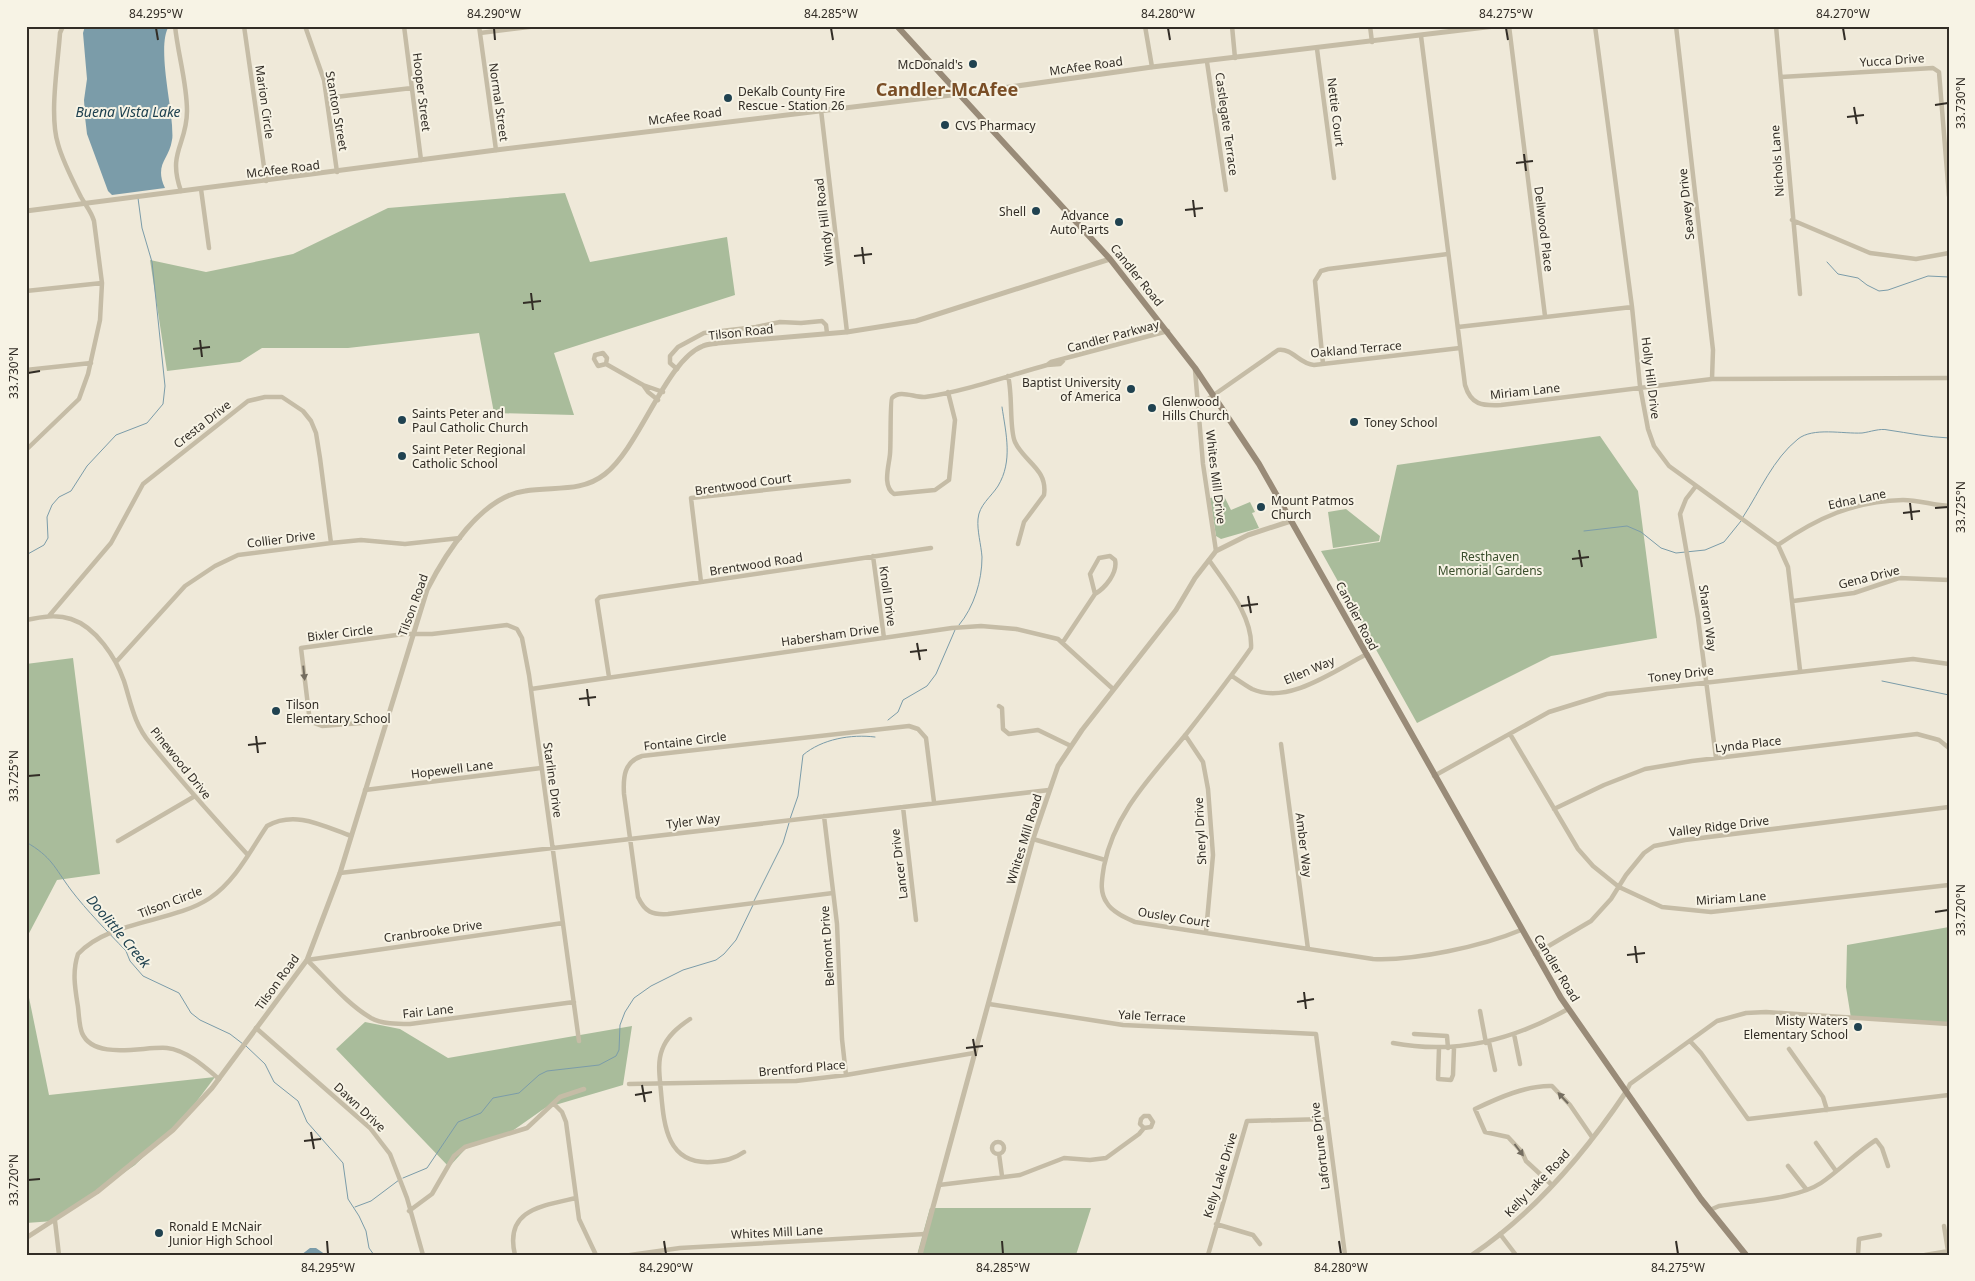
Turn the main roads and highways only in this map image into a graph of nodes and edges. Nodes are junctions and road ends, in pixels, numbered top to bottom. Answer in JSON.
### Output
{"nodes":[{"id":1,"x":897,"y":26,"type":"edge"},
{"id":2,"x":1746,"y":1255,"type":"edge"}],
"edges":[{"from":1,"to":2,"type":"main road","name":"Candler Road"}]}
